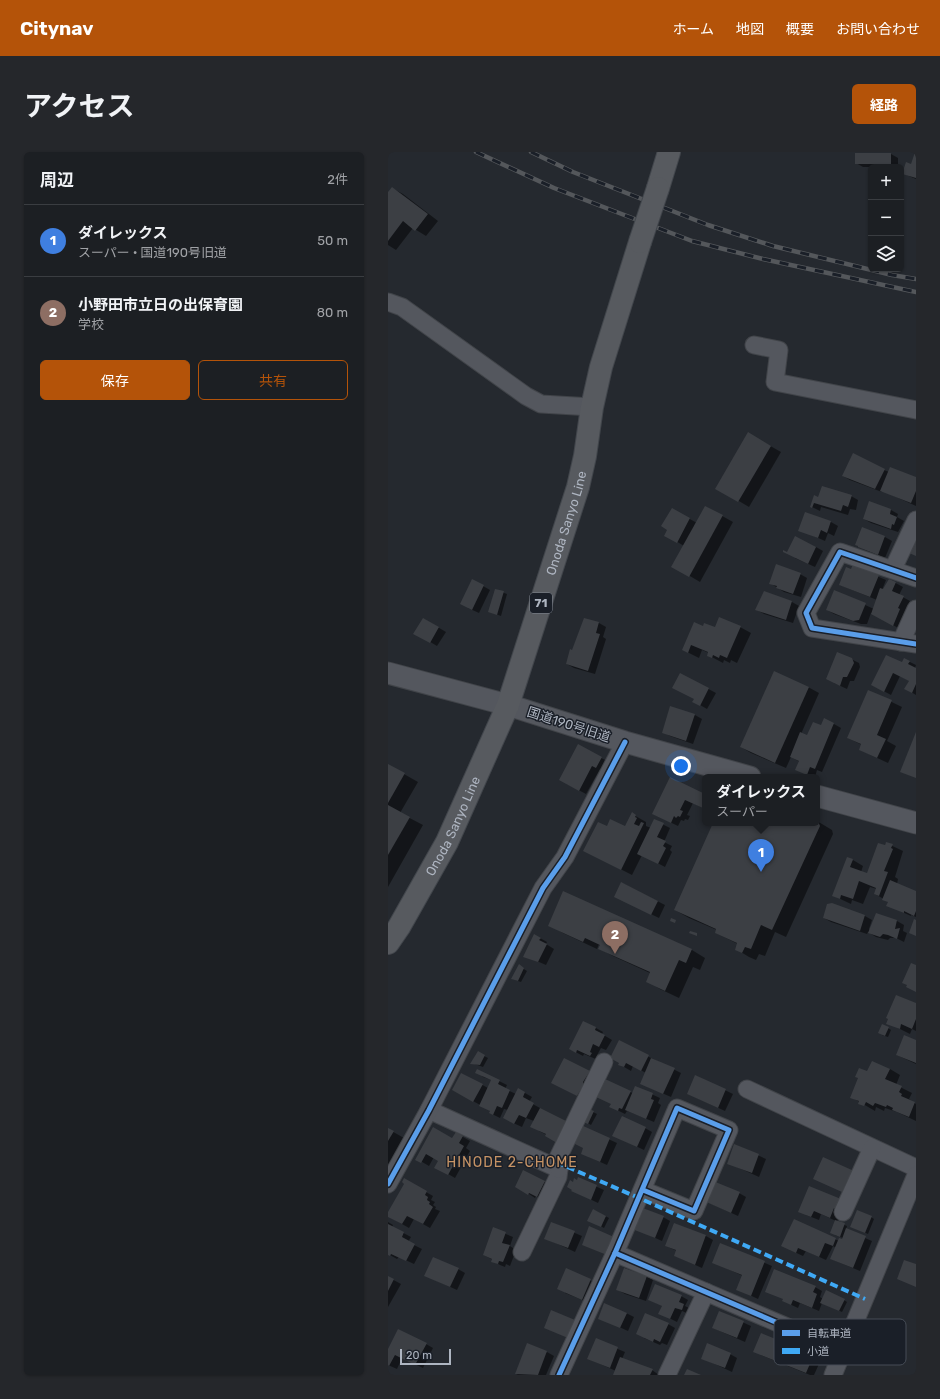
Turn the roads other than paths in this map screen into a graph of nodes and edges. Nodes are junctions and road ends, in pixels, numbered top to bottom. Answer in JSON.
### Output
{"nodes":[{"id":1,"x":669,"y":152,"type":"edge"},
{"id":2,"x":388,"y":302,"type":"edge"},
{"id":3,"x":754,"y":345,"type":"dead end"},
{"id":4,"x":592,"y":407,"type":"junction"},
{"id":5,"x":916,"y":410,"type":"edge"},
{"id":6,"x":916,"y":520,"type":"edge"},
{"id":7,"x":893,"y":569,"type":"junction"},
{"id":8,"x":916,"y":578,"type":"edge"},
{"id":9,"x":916,"y":609,"type":"edge"},
{"id":10,"x":908,"y":643,"type":"edge"},
{"id":11,"x":388,"y":673,"type":"edge"},
{"id":12,"x":508,"y":705,"type":"junction"},
{"id":13,"x":625,"y":742,"type":"junction"},
{"id":14,"x":739,"y":774,"type":"edge"},
{"id":15,"x":820,"y":797,"type":"edge"},
{"id":16,"x":916,"y":823,"type":"edge"},
{"id":17,"x":388,"y":943,"type":"edge"},
{"id":18,"x":604,"y":1062,"type":"dead end"},
{"id":19,"x":747,"y":1089,"type":"dead end"},
{"id":20,"x":429,"y":1110,"type":"junction"},
{"id":21,"x":872,"y":1148,"type":"junction"},
{"id":22,"x":916,"y":1168,"type":"edge"},
{"id":23,"x":559,"y":1169,"type":"junction"},
{"id":24,"x":916,"y":1175,"type":"edge"},
{"id":25,"x":388,"y":1184,"type":"edge"},
{"id":26,"x":643,"y":1190,"type":"junction"},
{"id":27,"x":843,"y":1212,"type":"dead end"},
{"id":28,"x":522,"y":1252,"type":"dead end"},
{"id":29,"x":615,"y":1253,"type":"junction"},
{"id":30,"x":706,"y":1292,"type":"junction"},
{"id":31,"x":856,"y":1319,"type":"edge"},
{"id":32,"x":774,"y":1321,"type":"edge"},
{"id":33,"x":837,"y":1365,"type":"edge"},
{"id":34,"x":559,"y":1375,"type":"edge"},
{"id":35,"x":667,"y":1375,"type":"edge"},
{"id":36,"x":833,"y":1375,"type":"edge"}],
"edges":[{"from":1,"to":4,"type":"main road","name":"Onoda Sanyo Line","number":"71","bridge":true},
{"from":2,"to":4,"type":"street"},
{"from":3,"to":5,"type":"street"},
{"from":4,"to":12,"type":"main road","name":"Onoda Sanyo Line","number":"71"},
{"from":6,"to":7,"type":"street"},
{"from":7,"to":8,"type":"street"},
{"from":7,"to":10,"type":"street"},
{"from":9,"to":10,"type":"street"},
{"from":11,"to":12,"type":"street","name":"国道190号旧道"},
{"from":12,"to":13,"type":"street","name":"国道190号旧道"},
{"from":12,"to":17,"type":"main road","name":"Onoda Sanyo Line","number":"71"},
{"from":13,"to":14,"type":"street","name":"国道190号旧道"},
{"from":13,"to":20,"type":"street"},
{"from":15,"to":16,"type":"street"},
{"from":18,"to":23,"type":"street"},
{"from":19,"to":21,"type":"street"},
{"from":20,"to":23,"type":"street"},
{"from":20,"to":25,"type":"street"},
{"from":21,"to":22,"type":"street"},
{"from":21,"to":27,"type":"street"},
{"from":23,"to":28,"type":"street"},
{"from":24,"to":31,"type":"street"},
{"from":26,"to":26,"type":"street"},
{"from":26,"to":29,"type":"street"},
{"from":29,"to":30,"type":"street"},
{"from":29,"to":34,"type":"street"},
{"from":30,"to":32,"type":"street"},
{"from":30,"to":35,"type":"street"},
{"from":33,"to":36,"type":"street"}]}
